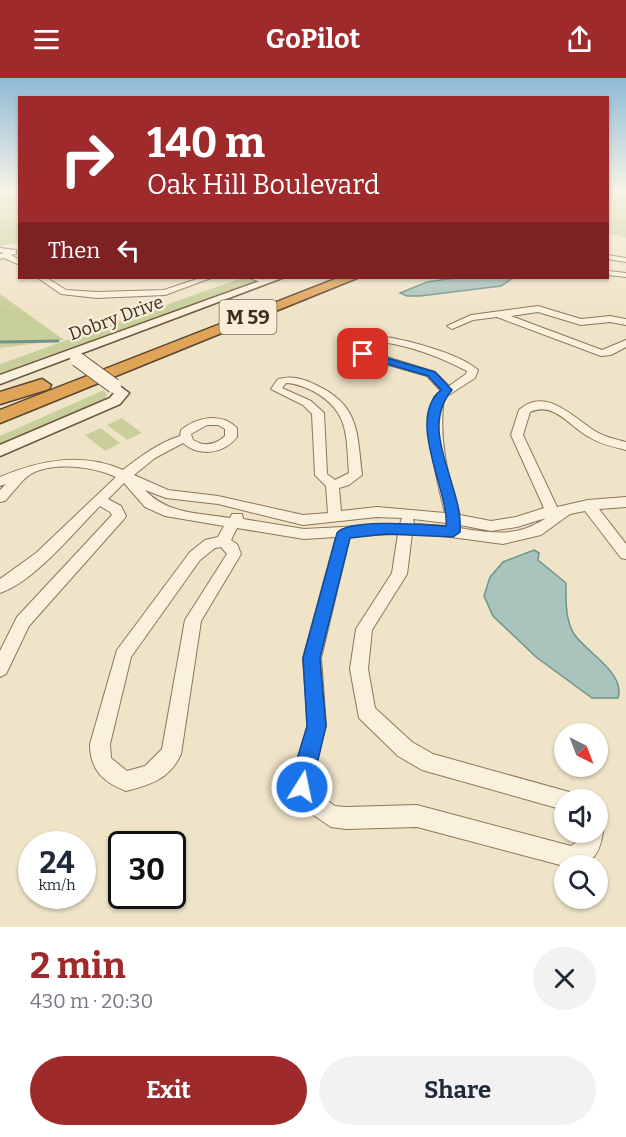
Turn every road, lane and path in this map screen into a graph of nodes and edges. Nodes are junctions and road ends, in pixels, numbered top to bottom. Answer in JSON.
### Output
{"nodes":[{"id":1,"x":2,"y":254,"type":"edge"},
{"id":2,"x":609,"y":257,"type":"edge"},
{"id":3,"x":626,"y":260,"type":"edge"},
{"id":4,"x":18,"y":262,"type":"edge"},
{"id":5,"x":609,"y":273,"type":"edge"},
{"id":6,"x":626,"y":275,"type":"edge"},
{"id":7,"x":44,"y":279,"type":"edge"},
{"id":8,"x":204,"y":279,"type":"edge"},
{"id":9,"x":269,"y":279,"type":"edge"},
{"id":10,"x":318,"y":279,"type":"edge"},
{"id":11,"x":348,"y":279,"type":"edge"},
{"id":12,"x":501,"y":314,"type":"junction"},
{"id":13,"x":626,"y":322,"type":"edge"},
{"id":14,"x":452,"y":326,"type":"dead end"},
{"id":15,"x":626,"y":342,"type":"edge"},
{"id":16,"x":152,"y":356,"type":"junction"},
{"id":17,"x":74,"y":357,"type":"junction"},
{"id":18,"x":0,"y":380,"type":"edge"},
{"id":19,"x":447,"y":390,"type":"junction"},
{"id":20,"x":0,"y":400,"type":"edge"},
{"id":21,"x":0,"y":417,"type":"edge"},
{"id":22,"x":0,"y":428,"type":"edge"},
{"id":23,"x":185,"y":438,"type":"dead end"},
{"id":24,"x":626,"y":446,"type":"edge"},
{"id":25,"x":0,"y":451,"type":"edge"},
{"id":26,"x":29,"y":470,"type":"junction"},
{"id":27,"x":125,"y":476,"type":"junction"},
{"id":28,"x":0,"y":482,"type":"edge"},
{"id":29,"x":332,"y":485,"type":"junction"},
{"id":30,"x":0,"y":498,"type":"edge"},
{"id":31,"x":99,"y":500,"type":"junction"},
{"id":32,"x":626,"y":501,"type":"edge"},
{"id":33,"x":588,"y":505,"type":"junction"},
{"id":34,"x":243,"y":507,"type":"junction"},
{"id":35,"x":559,"y":511,"type":"junction"},
{"id":36,"x":407,"y":521,"type":"junction"},
{"id":37,"x":233,"y":524,"type":"junction"},
{"id":38,"x":340,"y":525,"type":"junction"},
{"id":39,"x":454,"y":526,"type":"junction"},
{"id":40,"x":620,"y":538,"type":"edge"},
{"id":41,"x":223,"y":541,"type":"junction"},
{"id":42,"x":626,"y":554,"type":"edge"},
{"id":43,"x":0,"y":587,"type":"edge"},
{"id":44,"x":0,"y":669,"type":"edge"},
{"id":45,"x":554,"y":797,"type":"edge"},
{"id":46,"x":590,"y":843,"type":"edge"}],
"edges":[{"from":1,"to":4,"type":"street"},
{"from":2,"to":3,"type":"street"},
{"from":5,"to":6,"type":"street"},
{"from":7,"to":8,"type":"street"},
{"from":9,"to":17,"type":"street","name":"Dobry Drive"},
{"from":10,"to":20,"type":"highway","number":"M 59"},
{"from":11,"to":16,"type":"highway","number":"M 59"},
{"from":12,"to":13,"type":"street"},
{"from":12,"to":14,"type":"street"},
{"from":12,"to":15,"type":"street"},
{"from":16,"to":21,"type":"highway","number":"M 59"},
{"from":16,"to":22,"type":"highway"},
{"from":17,"to":18,"type":"street","name":"Dobry Drive"},
{"from":17,"to":25,"type":"street","bridge":true},
{"from":19,"to":19,"type":"street"},
{"from":19,"to":39,"type":"street"},
{"from":23,"to":27,"type":"street"},
{"from":24,"to":35,"type":"street"},
{"from":26,"to":27,"type":"street"},
{"from":26,"to":28,"type":"street"},
{"from":26,"to":30,"type":"street"},
{"from":27,"to":31,"type":"street"},
{"from":27,"to":34,"type":"street"},
{"from":27,"to":37,"type":"street"},
{"from":29,"to":29,"type":"street"},
{"from":29,"to":38,"type":"street"},
{"from":31,"to":43,"type":"street"},
{"from":31,"to":44,"type":"street"},
{"from":32,"to":33,"type":"street"},
{"from":33,"to":35,"type":"street"},
{"from":33,"to":40,"type":"street"},
{"from":34,"to":37,"type":"street"},
{"from":34,"to":38,"type":"street"},
{"from":35,"to":39,"type":"street"},
{"from":36,"to":38,"type":"street"},
{"from":36,"to":39,"type":"street"},
{"from":36,"to":45,"type":"street"},
{"from":37,"to":38,"type":"street"},
{"from":37,"to":41,"type":"street"},
{"from":38,"to":46,"type":"street"},
{"from":40,"to":42,"type":"street"},
{"from":41,"to":41,"type":"street"}]}
